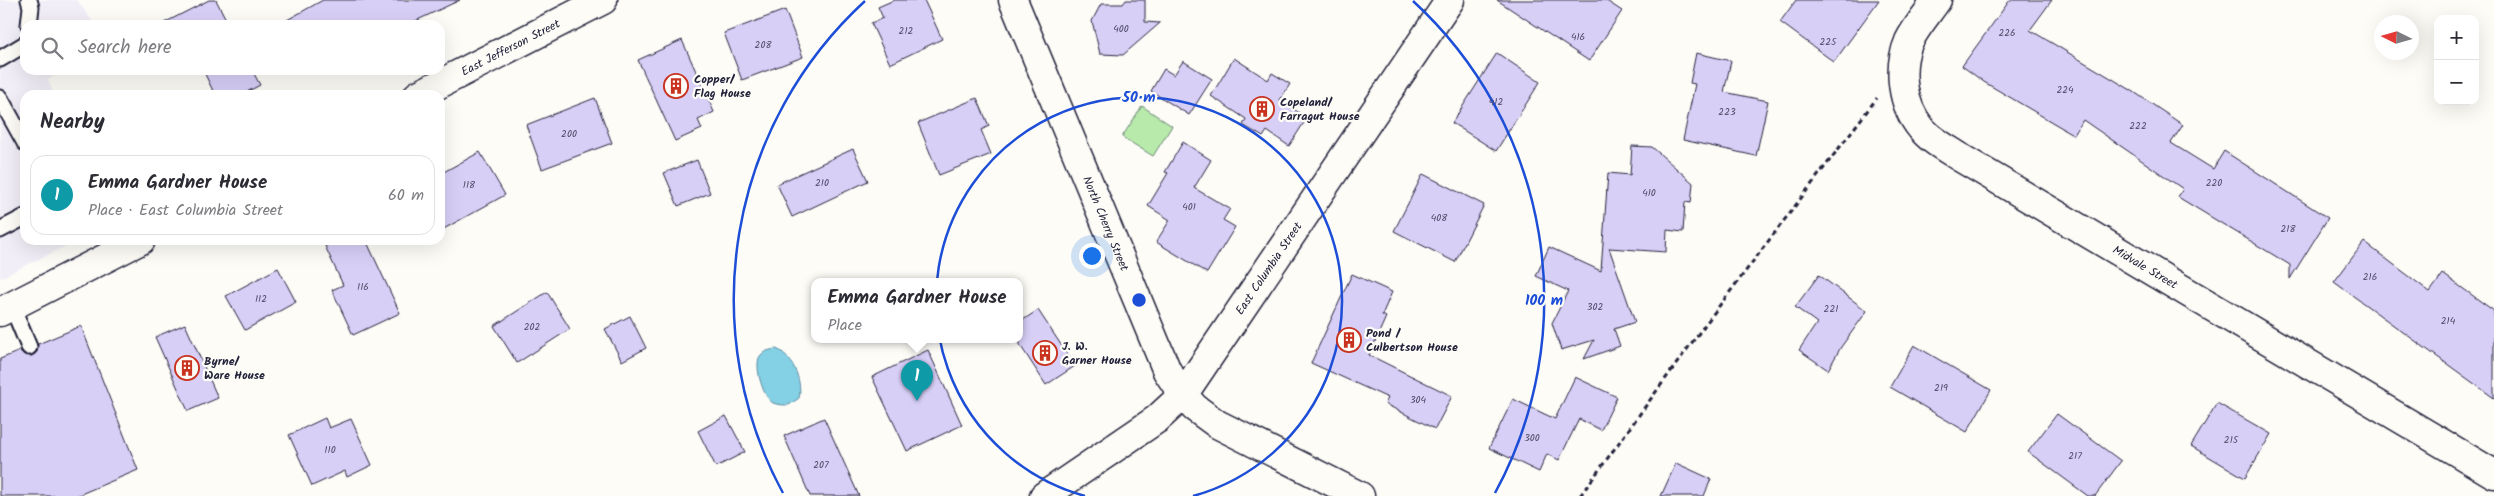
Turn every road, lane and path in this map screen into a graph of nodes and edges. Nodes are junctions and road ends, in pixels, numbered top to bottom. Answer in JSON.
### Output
{"nodes":[{"id":1,"x":29,"y":0,"type":"edge"},
{"id":2,"x":602,"y":0,"type":"edge"},
{"id":3,"x":1013,"y":0,"type":"edge"},
{"id":4,"x":1450,"y":0,"type":"edge"},
{"id":5,"x":1937,"y":0,"type":"edge"},
{"id":6,"x":30,"y":20,"type":"edge"},
{"id":7,"x":20,"y":47,"type":"edge"},
{"id":8,"x":0,"y":59,"type":"edge"},
{"id":9,"x":1903,"y":84,"type":"junction"},
{"id":10,"x":428,"y":90,"type":"edge"},
{"id":11,"x":0,"y":98,"type":"edge"},
{"id":12,"x":20,"y":134,"type":"edge"},
{"id":13,"x":20,"y":220,"type":"edge"},
{"id":14,"x":0,"y":230,"type":"edge"},
{"id":15,"x":131,"y":245,"type":"edge"},
{"id":16,"x":6,"y":309,"type":"edge"},
{"id":17,"x":29,"y":347,"type":"dead end"},
{"id":18,"x":1183,"y":395,"type":"junction"},
{"id":19,"x":2494,"y":474,"type":"edge"},
{"id":20,"x":1044,"y":496,"type":"edge"},
{"id":21,"x":1360,"y":496,"type":"edge"},
{"id":22,"x":1580,"y":496,"type":"edge"}],
"edges":[{"from":1,"to":6,"type":"lane"},
{"from":2,"to":10,"type":"street","name":"East Jefferson Street"},
{"from":3,"to":18,"type":"street","name":"North Cherry Street"},
{"from":4,"to":18,"type":"street","name":"East Columbia Street"},
{"from":5,"to":9,"type":"street","name":"Midvale Street"},
{"from":7,"to":8,"type":"lane"},
{"from":9,"to":19,"type":"street","name":"Midvale Street"},
{"from":9,"to":22,"type":"path"},
{"from":11,"to":12,"type":"lane"},
{"from":13,"to":14,"type":"lane"},
{"from":15,"to":16,"type":"street"},
{"from":16,"to":17,"type":"lane"},
{"from":18,"to":20,"type":"street","name":"East Columbia Street"},
{"from":18,"to":21,"type":"street","name":"North Cherry Street"}]}
